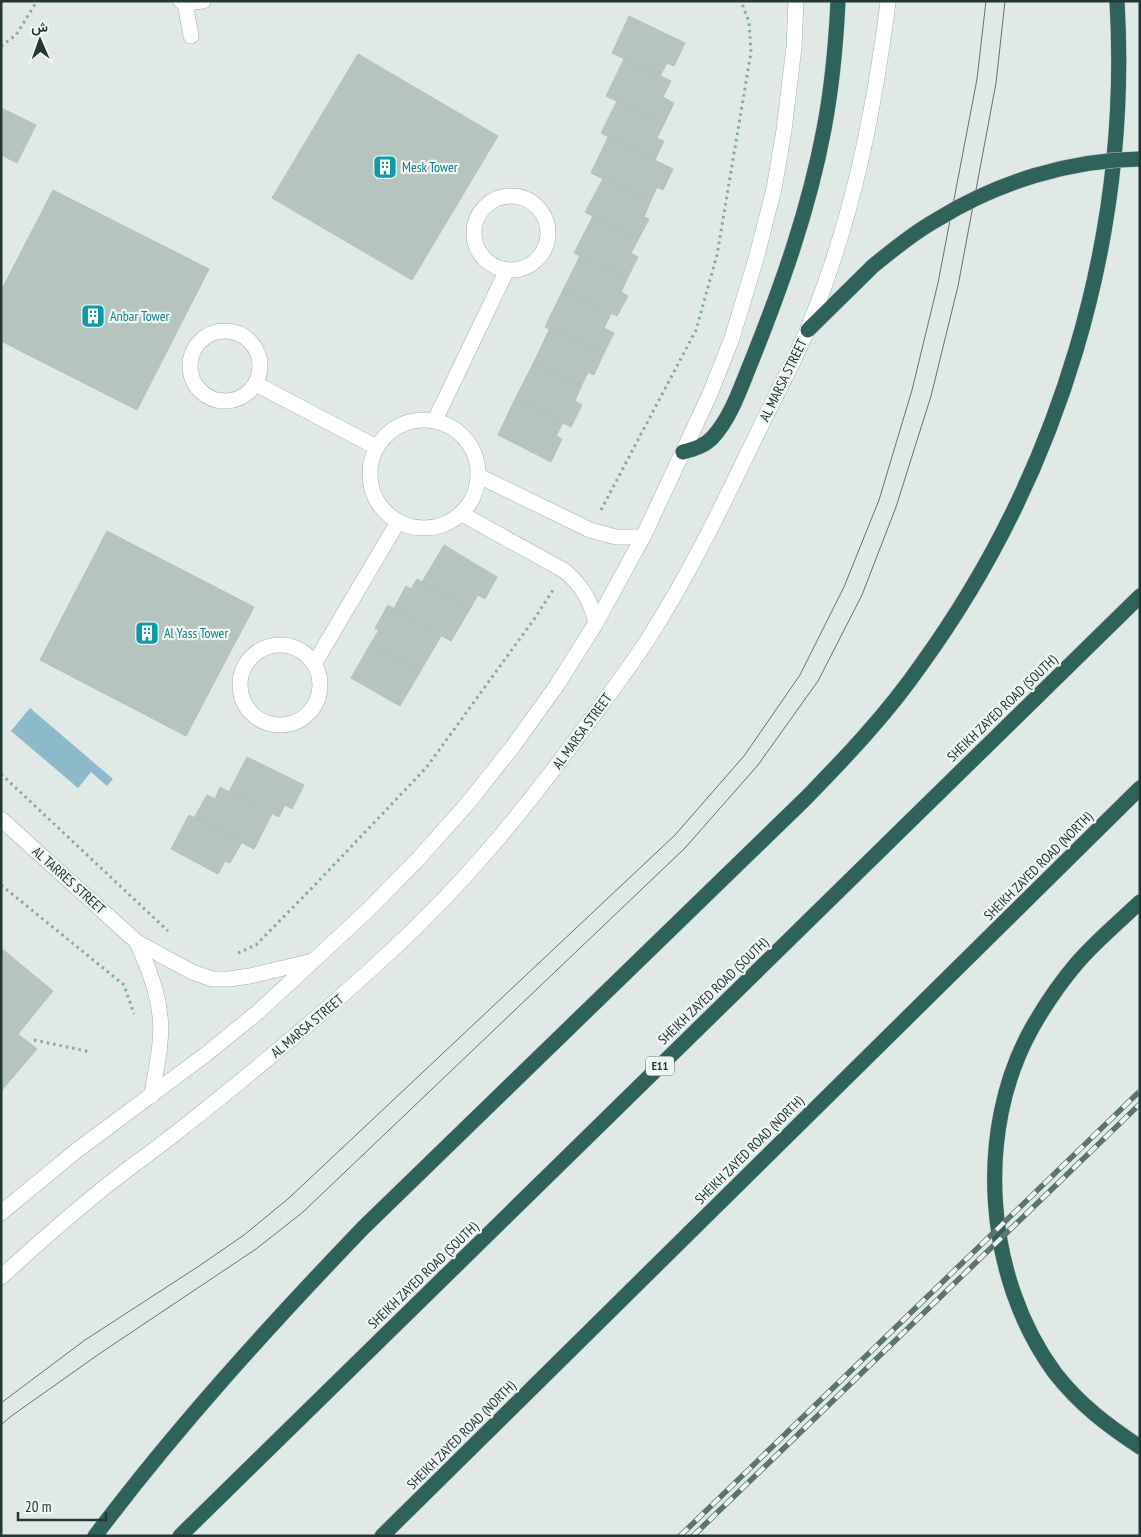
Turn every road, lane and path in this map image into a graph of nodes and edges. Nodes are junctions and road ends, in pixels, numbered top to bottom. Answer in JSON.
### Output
{"nodes":[{"id":1,"x":37,"y":1,"type":"edge"},
{"id":2,"x":203,"y":1,"type":"edge"},
{"id":3,"x":741,"y":1,"type":"edge"},
{"id":4,"x":796,"y":1,"type":"edge"},
{"id":5,"x":838,"y":1,"type":"edge"},
{"id":6,"x":888,"y":1,"type":"edge"},
{"id":7,"x":1117,"y":1,"type":"edge"},
{"id":8,"x":183,"y":2,"type":"edge"},
{"id":9,"x":191,"y":36,"type":"dead end"},
{"id":10,"x":1,"y":46,"type":"edge"},
{"id":11,"x":1140,"y":159,"type":"edge"},
{"id":12,"x":506,"y":270,"type":"junction"},
{"id":13,"x":808,"y":330,"type":"junction"},
{"id":14,"x":256,"y":384,"type":"junction"},
{"id":15,"x":435,"y":420,"type":"junction"},
{"id":16,"x":376,"y":447,"type":"junction"},
{"id":17,"x":683,"y":452,"type":"junction"},
{"id":18,"x":479,"y":476,"type":"junction"},
{"id":19,"x":462,"y":514,"type":"junction"},
{"id":20,"x":398,"y":522,"type":"junction"},
{"id":21,"x":590,"y":530,"type":"junction"},
{"id":22,"x":643,"y":537,"type":"junction"},
{"id":23,"x":565,"y":571,"type":"junction"},
{"id":24,"x":1140,"y":596,"type":"edge"},
{"id":25,"x":596,"y":623,"type":"junction"},
{"id":26,"x":314,"y":664,"type":"junction"},
{"id":27,"x":1,"y":774,"type":"edge"},
{"id":28,"x":1140,"y":788,"type":"edge"},
{"id":29,"x":1,"y":819,"type":"edge"},
{"id":30,"x":1,"y":833,"type":"edge"},
{"id":31,"x":21,"y":837,"type":"junction"},
{"id":32,"x":1,"y":885,"type":"edge"},
{"id":33,"x":1140,"y":902,"type":"edge"},
{"id":34,"x":174,"y":938,"type":"dead end"},
{"id":35,"x":137,"y":942,"type":"junction"},
{"id":36,"x":231,"y":956,"type":"dead end"},
{"id":37,"x":313,"y":961,"type":"junction"},
{"id":38,"x":134,"y":1014,"type":"dead end"},
{"id":39,"x":34,"y":1040,"type":"dead end"},
{"id":40,"x":91,"y":1052,"type":"dead end"},
{"id":41,"x":152,"y":1096,"type":"junction"},
{"id":42,"x":1,"y":1213,"type":"edge"},
{"id":43,"x":1,"y":1277,"type":"edge"},
{"id":44,"x":1140,"y":1447,"type":"edge"},
{"id":45,"x":95,"y":1536,"type":"edge"},
{"id":46,"x":180,"y":1536,"type":"edge"},
{"id":47,"x":382,"y":1536,"type":"edge"}],
"edges":[{"from":1,"to":10,"type":"path"},
{"from":2,"to":8,"type":"main road"},
{"from":3,"to":21,"type":"path"},
{"from":4,"to":17,"type":"main road"},
{"from":5,"to":17,"type":"highway"},
{"from":6,"to":13,"type":"main road","name":"AL MARSA STREET"},
{"from":7,"to":45,"type":"highway"},
{"from":8,"to":9,"type":"main road"},
{"from":11,"to":13,"type":"highway","bridge":true},
{"from":12,"to":12,"type":"main road"},
{"from":12,"to":15,"type":"main road"},
{"from":13,"to":43,"type":"main road","name":"AL MARSA STREET"},
{"from":14,"to":14,"type":"main road"},
{"from":14,"to":16,"type":"main road"},
{"from":15,"to":16,"type":"main road"},
{"from":15,"to":18,"type":"main road"},
{"from":16,"to":20,"type":"main road"},
{"from":17,"to":22,"type":"main road"},
{"from":18,"to":19,"type":"main road"},
{"from":18,"to":21,"type":"main road"},
{"from":19,"to":20,"type":"main road"},
{"from":19,"to":23,"type":"main road"},
{"from":20,"to":26,"type":"main road"},
{"from":21,"to":22,"type":"main road"},
{"from":22,"to":25,"type":"main road"},
{"from":23,"to":25,"type":"main road"},
{"from":23,"to":36,"type":"path"},
{"from":24,"to":46,"type":"highway","name":"SHEIKH ZAYED ROAD (SOUTH)","number":"E11"},
{"from":25,"to":37,"type":"main road"},
{"from":26,"to":26,"type":"main road"},
{"from":27,"to":34,"type":"path"},
{"from":28,"to":47,"type":"highway","name":"SHEIKH ZAYED ROAD (NORTH)"},
{"from":29,"to":31,"type":"main road","name":"AL TARRES STREET"},
{"from":30,"to":31,"type":"main road"},
{"from":31,"to":35,"type":"main road","name":"AL TARRES STREET"},
{"from":32,"to":38,"type":"path"},
{"from":33,"to":44,"type":"highway"},
{"from":35,"to":37,"type":"main road","name":"AL TARRES STREET"},
{"from":35,"to":41,"type":"main road","name":"AL TARRES STREET"},
{"from":37,"to":41,"type":"main road"},
{"from":39,"to":40,"type":"path"},
{"from":41,"to":42,"type":"main road"}]}
